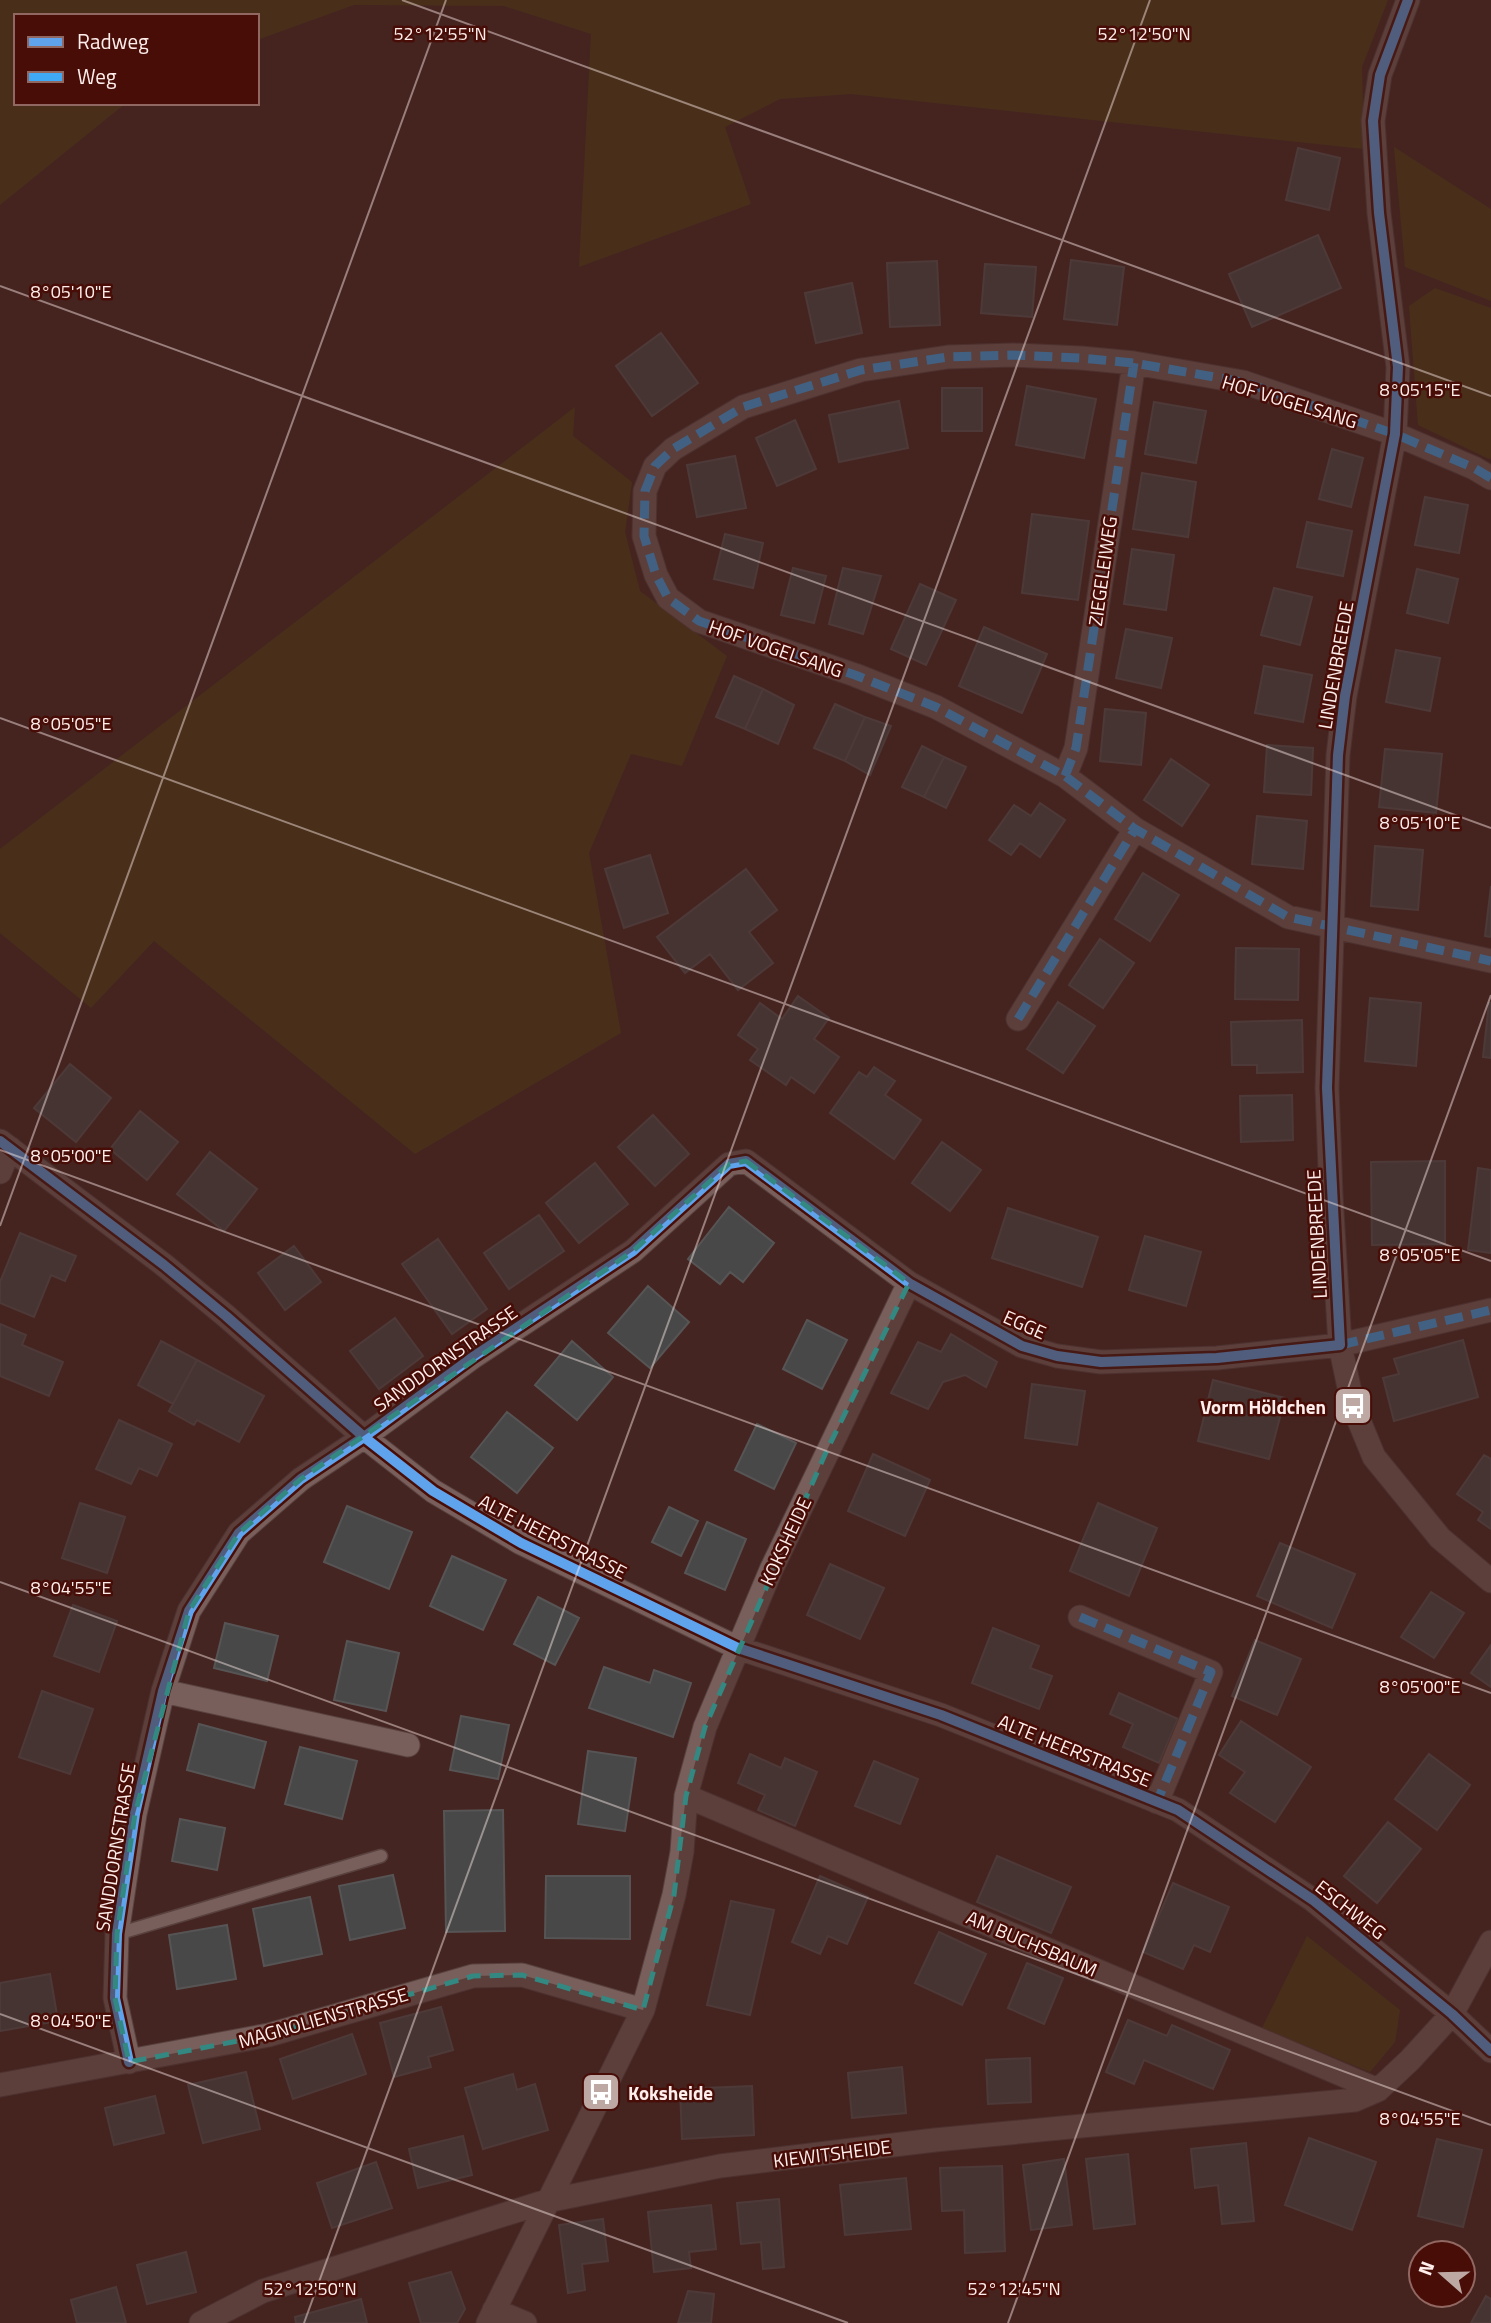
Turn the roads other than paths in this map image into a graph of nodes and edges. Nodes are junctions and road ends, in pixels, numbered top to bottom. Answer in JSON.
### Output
{"nodes":[{"id":1,"x":1408,"y":0,"type":"edge"},
{"id":2,"x":1134,"y":363,"type":"junction"},
{"id":3,"x":1395,"y":434,"type":"junction"},
{"id":4,"x":1491,"y":478,"type":"edge"},
{"id":5,"x":1065,"y":776,"type":"junction"},
{"id":6,"x":1135,"y":828,"type":"junction"},
{"id":7,"x":1332,"y":928,"type":"junction"},
{"id":8,"x":1491,"y":961,"type":"edge"},
{"id":9,"x":1018,"y":1019,"type":"dead end"},
{"id":10,"x":5,"y":1144,"type":"edge"},
{"id":11,"x":746,"y":1161,"type":"joint"},
{"id":12,"x":0,"y":1172,"type":"edge"},
{"id":13,"x":909,"y":1283,"type":"junction"},
{"id":14,"x":1491,"y":1310,"type":"edge"},
{"id":15,"x":1340,"y":1345,"type":"junction"},
{"id":16,"x":364,"y":1437,"type":"junction"},
{"id":17,"x":1491,"y":1581,"type":"edge"},
{"id":18,"x":1080,"y":1617,"type":"dead end"},
{"id":19,"x":738,"y":1648,"type":"junction"},
{"id":20,"x":163,"y":1691,"type":"junction"},
{"id":21,"x":408,"y":1745,"type":"dead end"},
{"id":22,"x":687,"y":1796,"type":"junction"},
{"id":23,"x":1168,"y":1806,"type":"junction"},
{"id":24,"x":381,"y":1856,"type":"dead end"},
{"id":25,"x":117,"y":1934,"type":"junction"},
{"id":26,"x":1491,"y":1941,"type":"edge"},
{"id":27,"x":643,"y":2010,"type":"junction"},
{"id":28,"x":1451,"y":2014,"type":"junction"},
{"id":29,"x":1491,"y":2051,"type":"edge"},
{"id":30,"x":129,"y":2062,"type":"junction"},
{"id":31,"x":0,"y":2085,"type":"edge"},
{"id":32,"x":1378,"y":2090,"type":"junction"},
{"id":33,"x":547,"y":2201,"type":"junction"},
{"id":34,"x":491,"y":2316,"type":"edge"},
{"id":35,"x":201,"y":2323,"type":"edge"},
{"id":36,"x":525,"y":2323,"type":"edge"}],
"edges":[{"from":1,"to":3,"type":"street","name":"LINDENBREEDE"},
{"from":2,"to":3,"type":"street","name":"HOF VOGELSANG"},
{"from":2,"to":5,"type":"street","name":"ZIEGELEIWEG"},
{"from":2,"to":5,"type":"street","name":"HOF VOGELSANG"},
{"from":3,"to":4,"type":"street","name":"HOF VOGELSANG"},
{"from":3,"to":7,"type":"street","name":"LINDENBREEDE"},
{"from":5,"to":6,"type":"street","name":"HOF VOGELSANG"},
{"from":6,"to":7,"type":"street","name":"HOF VOGELSANG"},
{"from":6,"to":9,"type":"street"},
{"from":7,"to":8,"type":"street","name":"HOF VOGELSANG"},
{"from":7,"to":15,"type":"street","name":"LINDENBREEDE"},
{"from":10,"to":12,"type":"street"},
{"from":10,"to":16,"type":"street","name":"ALTE HEERSTRASSE"},
{"from":11,"to":13,"type":"street","name":"EGGE"},
{"from":11,"to":16,"type":"street","name":"SANDDORNSTRASSE"},
{"from":13,"to":15,"type":"street","name":"EGGE"},
{"from":13,"to":19,"type":"street","name":"KOKSHEIDE"},
{"from":14,"to":15,"type":"street"},
{"from":15,"to":17,"type":"street","name":"LINDENBREEDE"},
{"from":16,"to":19,"type":"street","name":"ALTE HEERSTRASSE"},
{"from":16,"to":20,"type":"street","name":"SANDDORNSTRASSE"},
{"from":18,"to":23,"type":"street"},
{"from":19,"to":22,"type":"street","name":"KOKSHEIDE"},
{"from":19,"to":23,"type":"street","name":"ALTE HEERSTRASSE"},
{"from":20,"to":21,"type":"street"},
{"from":20,"to":25,"type":"street","name":"SANDDORNSTRASSE"},
{"from":22,"to":27,"type":"street","name":"KOKSHEIDE"},
{"from":22,"to":32,"type":"street","name":"AM BUCHSBAUM"},
{"from":23,"to":28,"type":"street","name":"ESCHWEG"},
{"from":24,"to":25,"type":"lane"},
{"from":25,"to":30,"type":"street","name":"SANDDORNSTRASSE"},
{"from":26,"to":28,"type":"street","name":"KIEWITSHEIDE"},
{"from":27,"to":30,"type":"street","name":"MAGNOLIENSTRASSE"},
{"from":27,"to":33,"type":"street","name":"KOKSHEIDE"},
{"from":28,"to":29,"type":"street","name":"ESCHWEG"},
{"from":28,"to":32,"type":"street","name":"KIEWITSHEIDE"},
{"from":30,"to":31,"type":"street","name":"MAGNOLIENSTRASSE"},
{"from":32,"to":33,"type":"street","name":"KIEWITSHEIDE"},
{"from":33,"to":34,"type":"street","name":"KOKSHEIDE"},
{"from":33,"to":35,"type":"street","name":"KIEWITSHEIDE"},
{"from":34,"to":36,"type":"street"}]}
